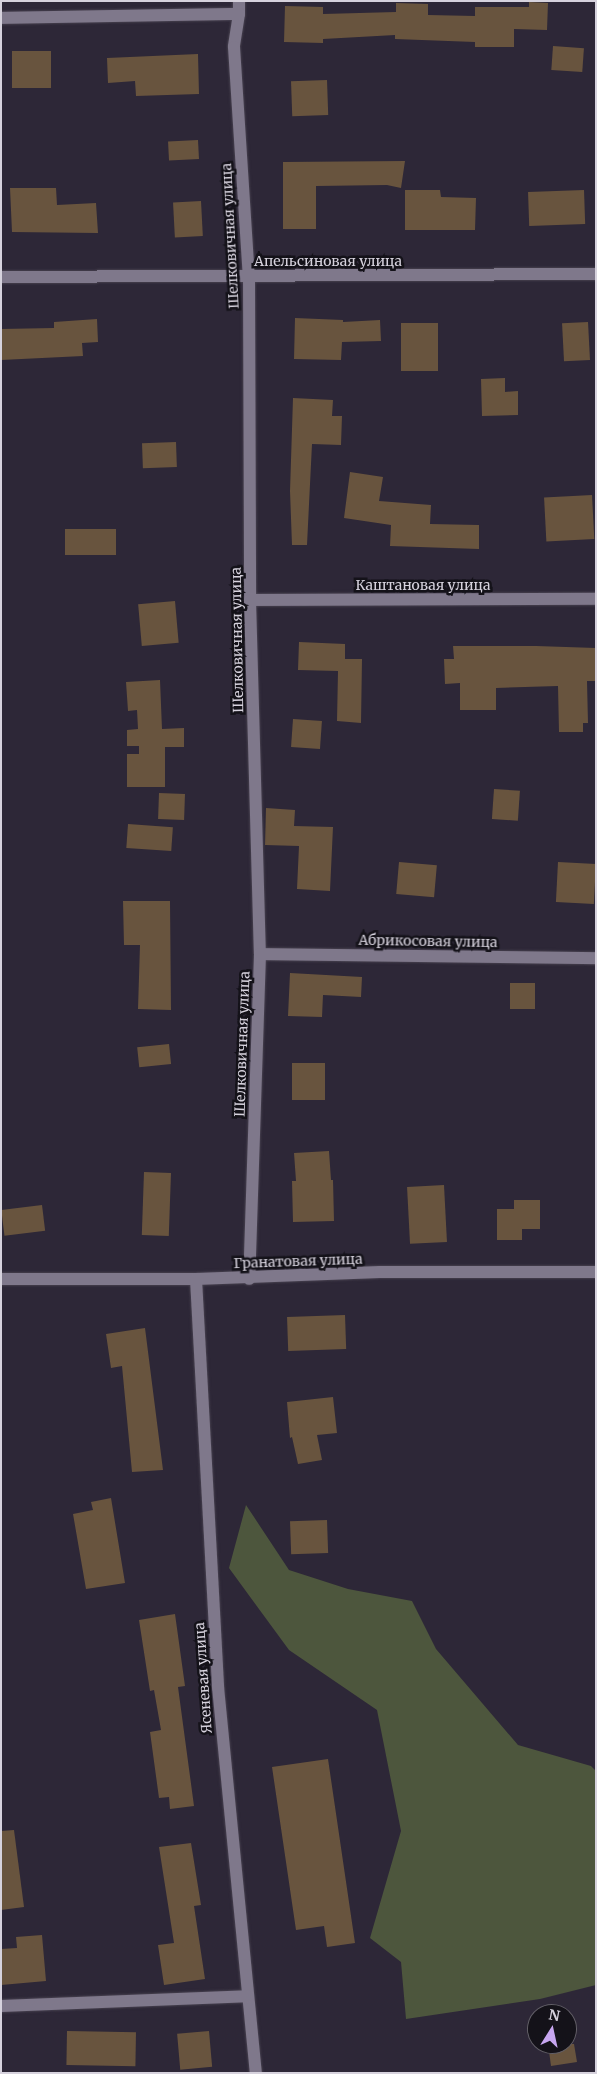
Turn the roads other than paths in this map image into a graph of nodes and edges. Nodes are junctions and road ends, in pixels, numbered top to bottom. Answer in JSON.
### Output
{"nodes":[{"id":1,"x":239,"y":8,"type":"edge"},
{"id":2,"x":1,"y":18,"type":"edge"},
{"id":3,"x":596,"y":274,"type":"edge"},
{"id":4,"x":1,"y":276,"type":"edge"},
{"id":5,"x":249,"y":276,"type":"junction"},
{"id":6,"x":250,"y":600,"type":"junction"},
{"id":7,"x":596,"y":600,"type":"edge"},
{"id":8,"x":260,"y":954,"type":"junction"},
{"id":9,"x":596,"y":958,"type":"edge"},
{"id":10,"x":596,"y":1272,"type":"edge"},
{"id":11,"x":1,"y":1279,"type":"edge"},
{"id":12,"x":196,"y":1279,"type":"junction"},
{"id":13,"x":249,"y":1279,"type":"junction"},
{"id":14,"x":247,"y":1996,"type":"junction"},
{"id":15,"x":1,"y":2006,"type":"edge"},
{"id":16,"x":256,"y":2073,"type":"edge"}],
"edges":[{"from":1,"to":2,"type":"street"},
{"from":1,"to":5,"type":"street","name":"Шелковичная улица"},
{"from":3,"to":5,"type":"street","name":"Апельсиновая улица"},
{"from":4,"to":5,"type":"street","name":"Апельсиновая улица"},
{"from":5,"to":6,"type":"street","name":"Шелковичная улица"},
{"from":6,"to":7,"type":"street","name":"Каштановая улица"},
{"from":6,"to":8,"type":"street","name":"Шелковичная улица"},
{"from":8,"to":9,"type":"street","name":"Абрикосовая улица"},
{"from":8,"to":13,"type":"street","name":"Шелковичная улица"},
{"from":10,"to":13,"type":"street","name":"Гранатовая улица"},
{"from":11,"to":12,"type":"street","name":"Гранатовая улица"},
{"from":12,"to":13,"type":"street","name":"Гранатовая улица"},
{"from":12,"to":14,"type":"street","name":"Ясеневая улица"},
{"from":14,"to":15,"type":"street"},
{"from":14,"to":16,"type":"street","name":"Ясеневая улица"}]}
